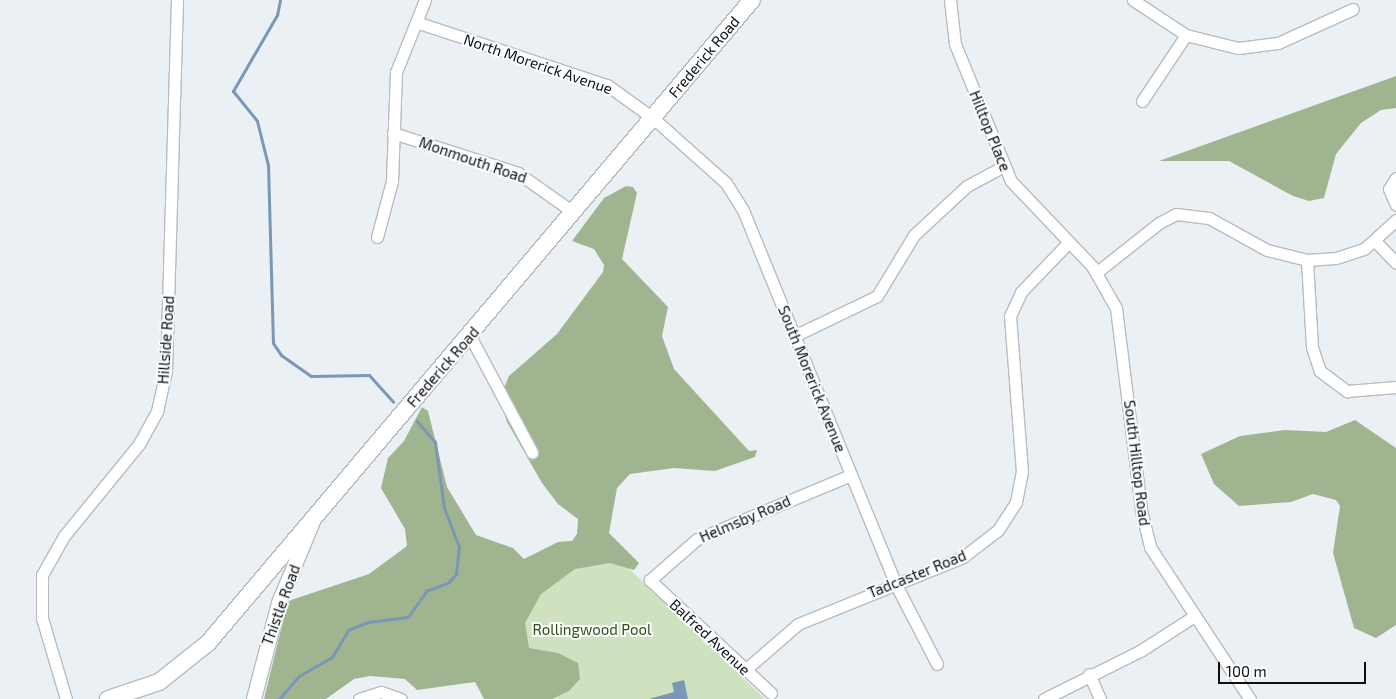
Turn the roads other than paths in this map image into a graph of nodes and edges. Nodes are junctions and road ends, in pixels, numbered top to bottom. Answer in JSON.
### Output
{"nodes":[{"id":1,"x":177,"y":0,"type":"edge"},
{"id":2,"x":425,"y":0,"type":"edge"},
{"id":3,"x":752,"y":0,"type":"edge"},
{"id":4,"x":950,"y":0,"type":"edge"},
{"id":5,"x":1133,"y":0,"type":"edge"},
{"id":6,"x":1353,"y":10,"type":"dead end"},
{"id":7,"x":416,"y":22,"type":"junction"},
{"id":8,"x":1186,"y":35,"type":"junction"},
{"id":9,"x":1142,"y":101,"type":"dead end"},
{"id":10,"x":653,"y":118,"type":"junction"},
{"id":11,"x":393,"y":132,"type":"junction"},
{"id":12,"x":1004,"y":166,"type":"junction"},
{"id":13,"x":1396,"y":178,"type":"edge"},
{"id":14,"x":1396,"y":204,"type":"edge"},
{"id":15,"x":574,"y":212,"type":"junction"},
{"id":16,"x":1396,"y":220,"type":"edge"},
{"id":17,"x":377,"y":237,"type":"dead end"},
{"id":18,"x":1375,"y":241,"type":"junction"},
{"id":19,"x":1068,"y":243,"type":"junction"},
{"id":20,"x":1307,"y":260,"type":"junction"},
{"id":21,"x":1396,"y":263,"type":"edge"},
{"id":22,"x":1096,"y":272,"type":"junction"},
{"id":23,"x":470,"y":336,"type":"junction"},
{"id":24,"x":794,"y":336,"type":"junction"},
{"id":25,"x":1396,"y":387,"type":"edge"},
{"id":26,"x":532,"y":452,"type":"dead end"},
{"id":27,"x":851,"y":474,"type":"junction"},
{"id":28,"x":316,"y":514,"type":"junction"},
{"id":29,"x":650,"y":580,"type":"joint"},
{"id":30,"x":895,"y":583,"type":"junction"},
{"id":31,"x":1193,"y":617,"type":"junction"},
{"id":32,"x":937,"y":664,"type":"dead end"},
{"id":33,"x":745,"y":670,"type":"junction"},
{"id":34,"x":1089,"y":674,"type":"junction"},
{"id":35,"x":770,"y":693,"type":"dead end"},
{"id":36,"x":66,"y":699,"type":"edge"},
{"id":37,"x":108,"y":699,"type":"edge"},
{"id":38,"x":254,"y":699,"type":"edge"},
{"id":39,"x":359,"y":699,"type":"edge"},
{"id":40,"x":401,"y":699,"type":"edge"},
{"id":41,"x":1044,"y":699,"type":"edge"},
{"id":42,"x":1100,"y":699,"type":"edge"},
{"id":43,"x":1250,"y":699,"type":"edge"}],
"edges":[{"from":1,"to":36,"type":"street","name":"Hillside Road"},
{"from":2,"to":7,"type":"street"},
{"from":3,"to":10,"type":"main road","name":"Frederick Road"},
{"from":4,"to":12,"type":"street","name":"Hilltop Place"},
{"from":5,"to":8,"type":"street"},
{"from":6,"to":8,"type":"street"},
{"from":7,"to":10,"type":"street","name":"North Morerick Avenue"},
{"from":7,"to":11,"type":"street"},
{"from":8,"to":9,"type":"street"},
{"from":10,"to":15,"type":"main road","name":"Frederick Road"},
{"from":10,"to":24,"type":"street","name":"South Morerick Avenue"},
{"from":11,"to":15,"type":"street","name":"Monmouth Road"},
{"from":11,"to":17,"type":"street"},
{"from":12,"to":19,"type":"street","name":"Hilltop Place"},
{"from":12,"to":24,"type":"street"},
{"from":13,"to":14,"type":"street"},
{"from":15,"to":23,"type":"main road","name":"Frederick Road"},
{"from":16,"to":18,"type":"street"},
{"from":18,"to":20,"type":"street"},
{"from":18,"to":21,"type":"street"},
{"from":19,"to":22,"type":"street","name":"South Hilltop Road"},
{"from":19,"to":30,"type":"street","name":"Tadcaster Road"},
{"from":20,"to":22,"type":"street"},
{"from":20,"to":25,"type":"street"},
{"from":22,"to":31,"type":"street","name":"South Hilltop Road"},
{"from":23,"to":26,"type":"street"},
{"from":23,"to":28,"type":"main road","name":"Frederick Road"},
{"from":24,"to":27,"type":"street","name":"South Morerick Avenue"},
{"from":27,"to":29,"type":"street","name":"Helmsby Road"},
{"from":27,"to":30,"type":"street","name":"South Morerick Avenue"},
{"from":28,"to":37,"type":"main road","name":"Frederick Road"},
{"from":28,"to":38,"type":"street","name":"Thistle Road"},
{"from":29,"to":33,"type":"street","name":"Balfred Avenue"},
{"from":30,"to":32,"type":"street","name":"South Morerick Avenue"},
{"from":30,"to":33,"type":"street","name":"Tadcaster Road"},
{"from":31,"to":34,"type":"street"},
{"from":31,"to":43,"type":"street","name":"South Hilltop Road"},
{"from":33,"to":35,"type":"street","name":"Balfred Avenue"},
{"from":34,"to":41,"type":"street"},
{"from":34,"to":42,"type":"street"},
{"from":39,"to":40,"type":"street"}]}
